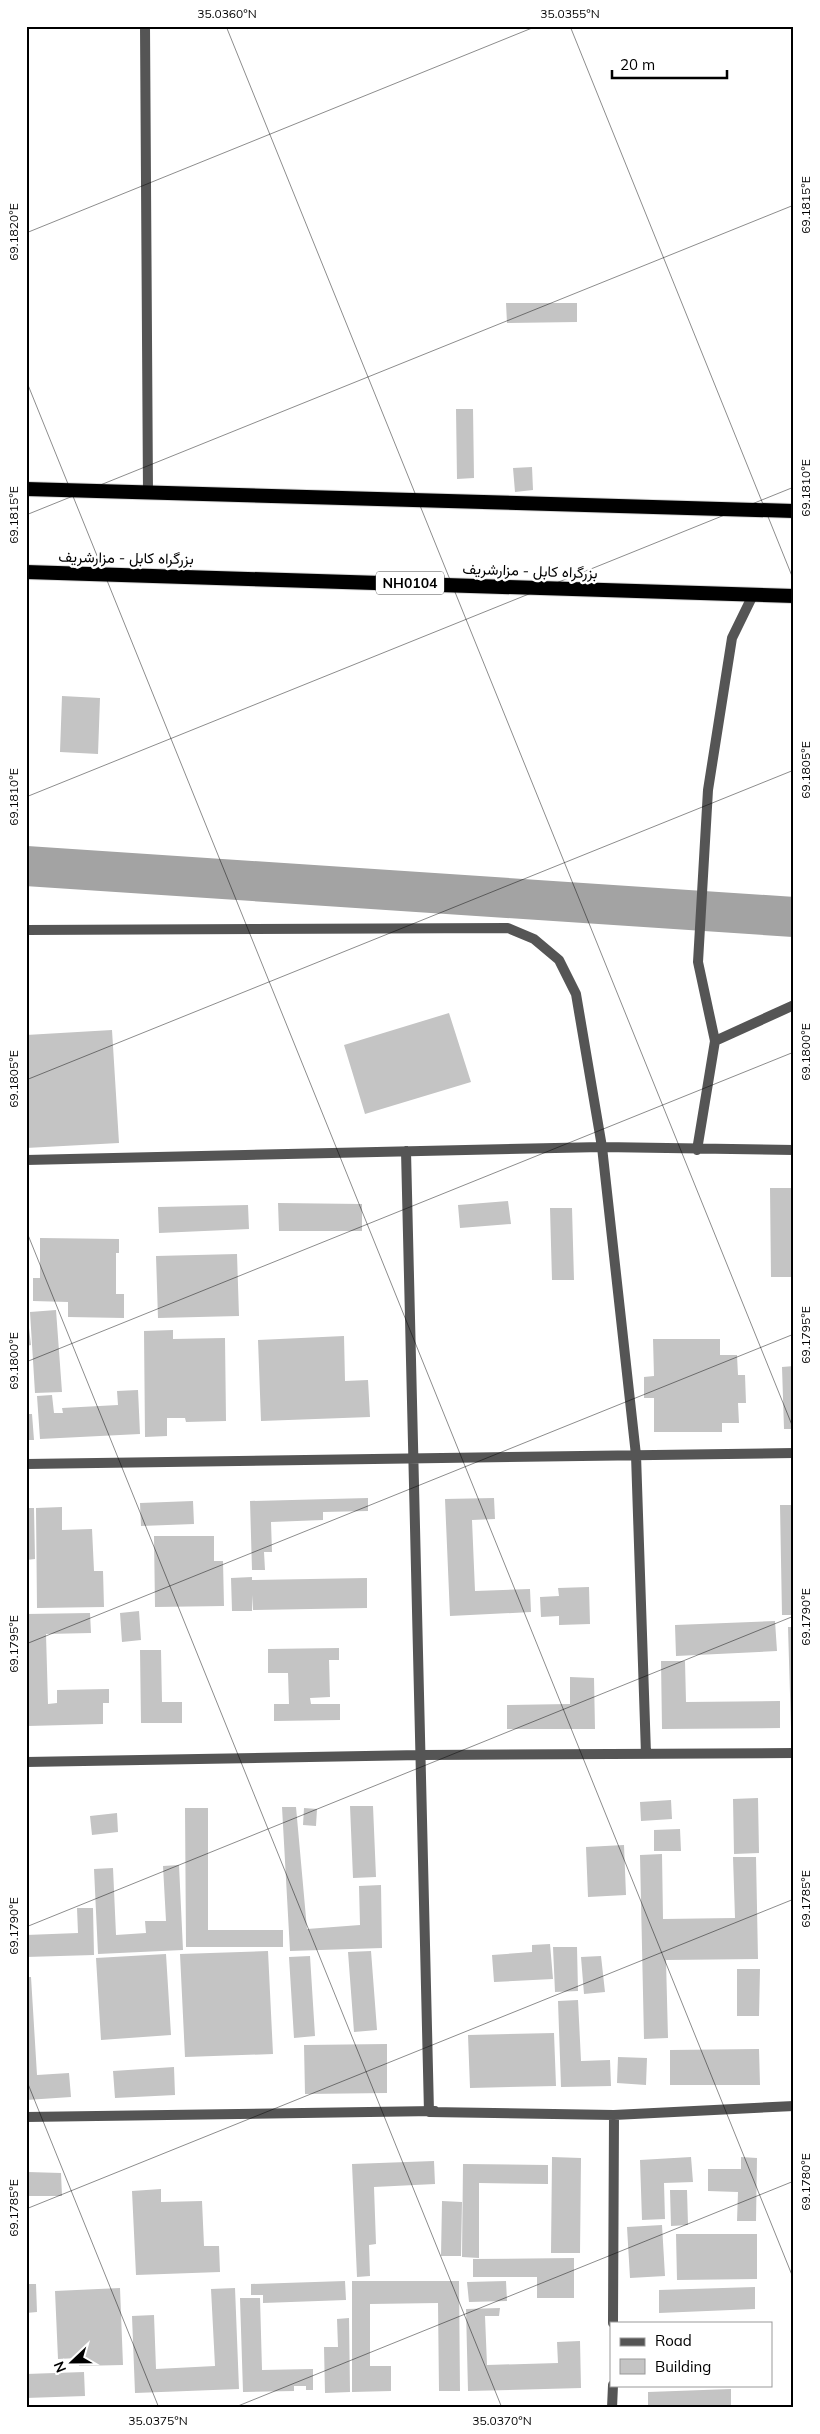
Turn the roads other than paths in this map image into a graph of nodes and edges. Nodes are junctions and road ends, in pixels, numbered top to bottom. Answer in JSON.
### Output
{"nodes":[{"id":1,"x":145,"y":26,"type":"edge"},
{"id":2,"x":26,"y":489,"type":"edge"},
{"id":3,"x":148,"y":493,"type":"junction"},
{"id":4,"x":794,"y":512,"type":"edge"},
{"id":5,"x":26,"y":572,"type":"edge"},
{"id":6,"x":754,"y":595,"type":"junction"},
{"id":7,"x":794,"y":596,"type":"edge"},
{"id":8,"x":26,"y":930,"type":"edge"},
{"id":9,"x":794,"y":1005,"type":"edge"},
{"id":10,"x":716,"y":1041,"type":"junction"},
{"id":11,"x":602,"y":1147,"type":"junction"},
{"id":12,"x":697,"y":1150,"type":"junction"},
{"id":13,"x":794,"y":1150,"type":"edge"},
{"id":14,"x":406,"y":1151,"type":"junction"},
{"id":15,"x":26,"y":1160,"type":"edge"},
{"id":16,"x":794,"y":1452,"type":"edge"},
{"id":17,"x":636,"y":1455,"type":"junction"},
{"id":18,"x":414,"y":1459,"type":"junction"},
{"id":19,"x":26,"y":1464,"type":"edge"},
{"id":20,"x":794,"y":1753,"type":"edge"},
{"id":21,"x":646,"y":1754,"type":"junction"},
{"id":22,"x":421,"y":1755,"type":"junction"},
{"id":23,"x":26,"y":1762,"type":"edge"},
{"id":24,"x":794,"y":2105,"type":"edge"},
{"id":25,"x":429,"y":2112,"type":"junction"},
{"id":26,"x":614,"y":2115,"type":"junction"},
{"id":27,"x":26,"y":2117,"type":"edge"},
{"id":28,"x":613,"y":2322,"type":"edge"},
{"id":29,"x":612,"y":2386,"type":"edge"},
{"id":30,"x":612,"y":2408,"type":"edge"}],
"edges":[{"from":1,"to":3,"type":"street"},
{"from":2,"to":3,"type":"highway"},
{"from":3,"to":4,"type":"highway"},
{"from":5,"to":6,"type":"highway","name":"بزرگراه کابل - مزارشریف","number":"NH0104"},
{"from":6,"to":7,"type":"highway","name":"بزرگراه کابل - مزارشریف","number":"NH0104"},
{"from":6,"to":10,"type":"street"},
{"from":8,"to":11,"type":"street"},
{"from":9,"to":10,"type":"street"},
{"from":10,"to":12,"type":"street"},
{"from":11,"to":12,"type":"street"},
{"from":11,"to":14,"type":"street"},
{"from":11,"to":17,"type":"street"},
{"from":12,"to":13,"type":"street"},
{"from":14,"to":15,"type":"street"},
{"from":14,"to":18,"type":"street"},
{"from":16,"to":17,"type":"street"},
{"from":17,"to":18,"type":"street"},
{"from":17,"to":21,"type":"street"},
{"from":18,"to":19,"type":"street"},
{"from":18,"to":22,"type":"street"},
{"from":20,"to":21,"type":"street"},
{"from":21,"to":22,"type":"street"},
{"from":22,"to":23,"type":"street"},
{"from":22,"to":25,"type":"street"},
{"from":24,"to":25,"type":"street"},
{"from":24,"to":26,"type":"street"},
{"from":25,"to":26,"type":"street"},
{"from":25,"to":27,"type":"street"},
{"from":26,"to":28,"type":"street"},
{"from":29,"to":30,"type":"street"}]}
